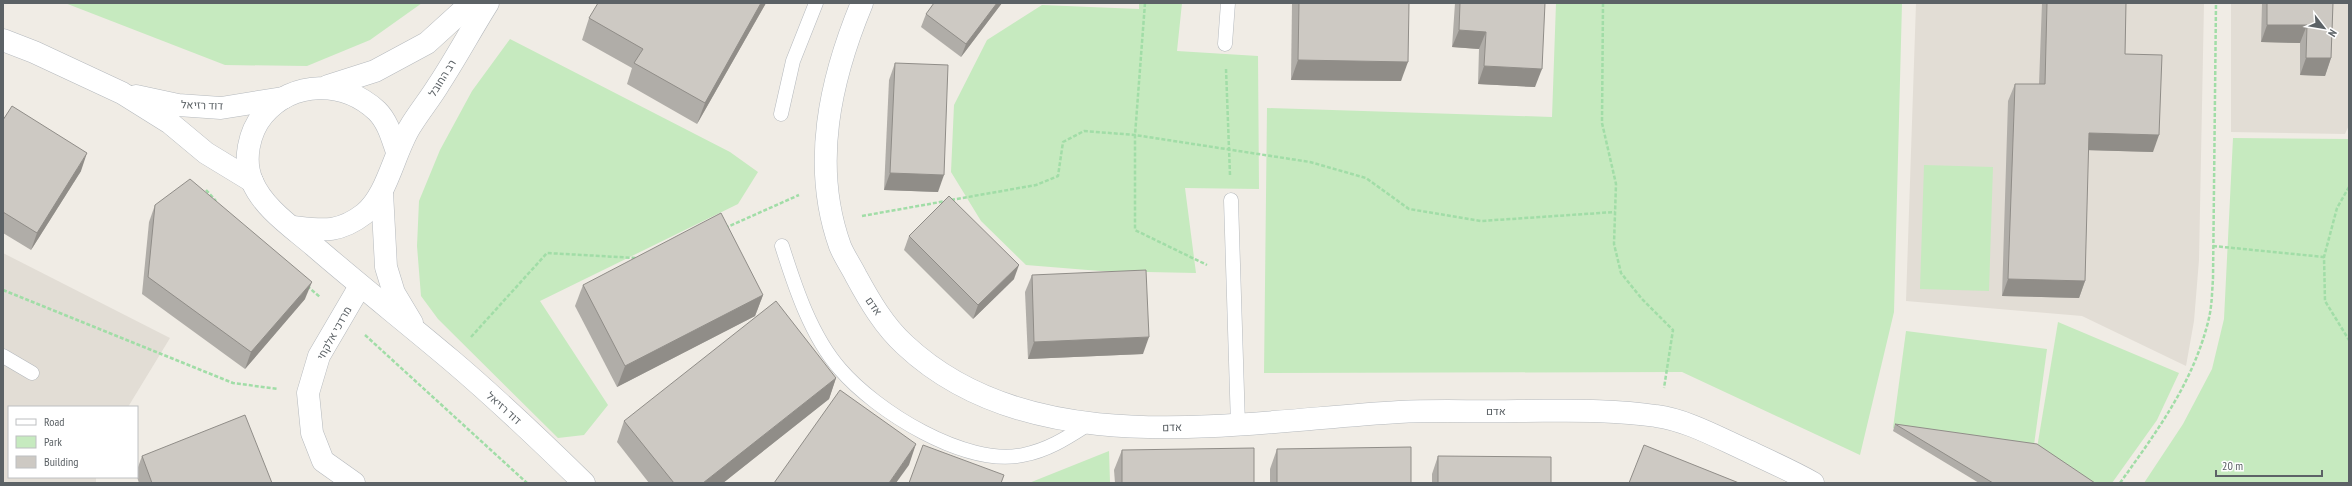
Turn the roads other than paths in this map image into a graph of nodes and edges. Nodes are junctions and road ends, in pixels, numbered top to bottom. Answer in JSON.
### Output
{"nodes":[{"id":1,"x":471,"y":3,"type":"edge"},
{"id":2,"x":488,"y":3,"type":"edge"},
{"id":3,"x":816,"y":3,"type":"edge"},
{"id":4,"x":862,"y":3,"type":"edge"},
{"id":5,"x":1228,"y":3,"type":"edge"},
{"id":6,"x":3,"y":40,"type":"edge"},
{"id":7,"x":1225,"y":44,"type":"road end"},
{"id":8,"x":324,"y":87,"type":"junction"},
{"id":9,"x":122,"y":93,"type":"junction"},
{"id":10,"x":283,"y":98,"type":"junction"},
{"id":11,"x":781,"y":114,"type":"dead end"},
{"id":12,"x":397,"y":152,"type":"junction"},
{"id":13,"x":252,"y":181,"type":"junction"},
{"id":14,"x":382,"y":192,"type":"junction"},
{"id":15,"x":1232,"y":200,"type":"road end"},
{"id":16,"x":292,"y":227,"type":"junction"},
{"id":17,"x":782,"y":246,"type":"dead end"},
{"id":18,"x":360,"y":286,"type":"junction"},
{"id":19,"x":420,"y":336,"type":"junction"},
{"id":20,"x":3,"y":356,"type":"edge"},
{"id":21,"x":32,"y":373,"type":"dead end"},
{"id":22,"x":1091,"y":423,"type":"junction"},
{"id":23,"x":1238,"y":425,"type":"junction"},
{"id":24,"x":354,"y":483,"type":"edge"},
{"id":25,"x":584,"y":483,"type":"edge"},
{"id":26,"x":1813,"y":483,"type":"edge"}],
"edges":[{"from":1,"to":8,"type":"street"},
{"from":2,"to":12,"type":"street","name":"רב החובל"},
{"from":3,"to":11,"type":"lane"},
{"from":4,"to":22,"type":"street","name":"אדם"},
{"from":5,"to":7,"type":"lane"},
{"from":6,"to":9,"type":"street","name":"דוד רזיאל"},
{"from":8,"to":10,"type":"street"},
{"from":8,"to":12,"type":"street"},
{"from":9,"to":10,"type":"street","name":"דוד רזיאל"},
{"from":9,"to":13,"type":"street","name":"דוד רזיאל"},
{"from":10,"to":13,"type":"street"},
{"from":12,"to":14,"type":"street","name":"רב החובל"},
{"from":13,"to":16,"type":"street","name":"דוד רזיאל"},
{"from":14,"to":16,"type":"street"},
{"from":14,"to":19,"type":"street","name":"דוד רזיאל"},
{"from":15,"to":23,"type":"lane"},
{"from":16,"to":18,"type":"street","name":"דוד רזיאל"},
{"from":17,"to":22,"type":"lane"},
{"from":18,"to":19,"type":"street","name":"דוד רזיאל"},
{"from":18,"to":24,"type":"street","name":"מרדכי אלקחי"},
{"from":19,"to":25,"type":"street","name":"דוד רזיאל"},
{"from":20,"to":21,"type":"lane"},
{"from":22,"to":23,"type":"street","name":"אדם"},
{"from":23,"to":26,"type":"street","name":"אדם"}]}
